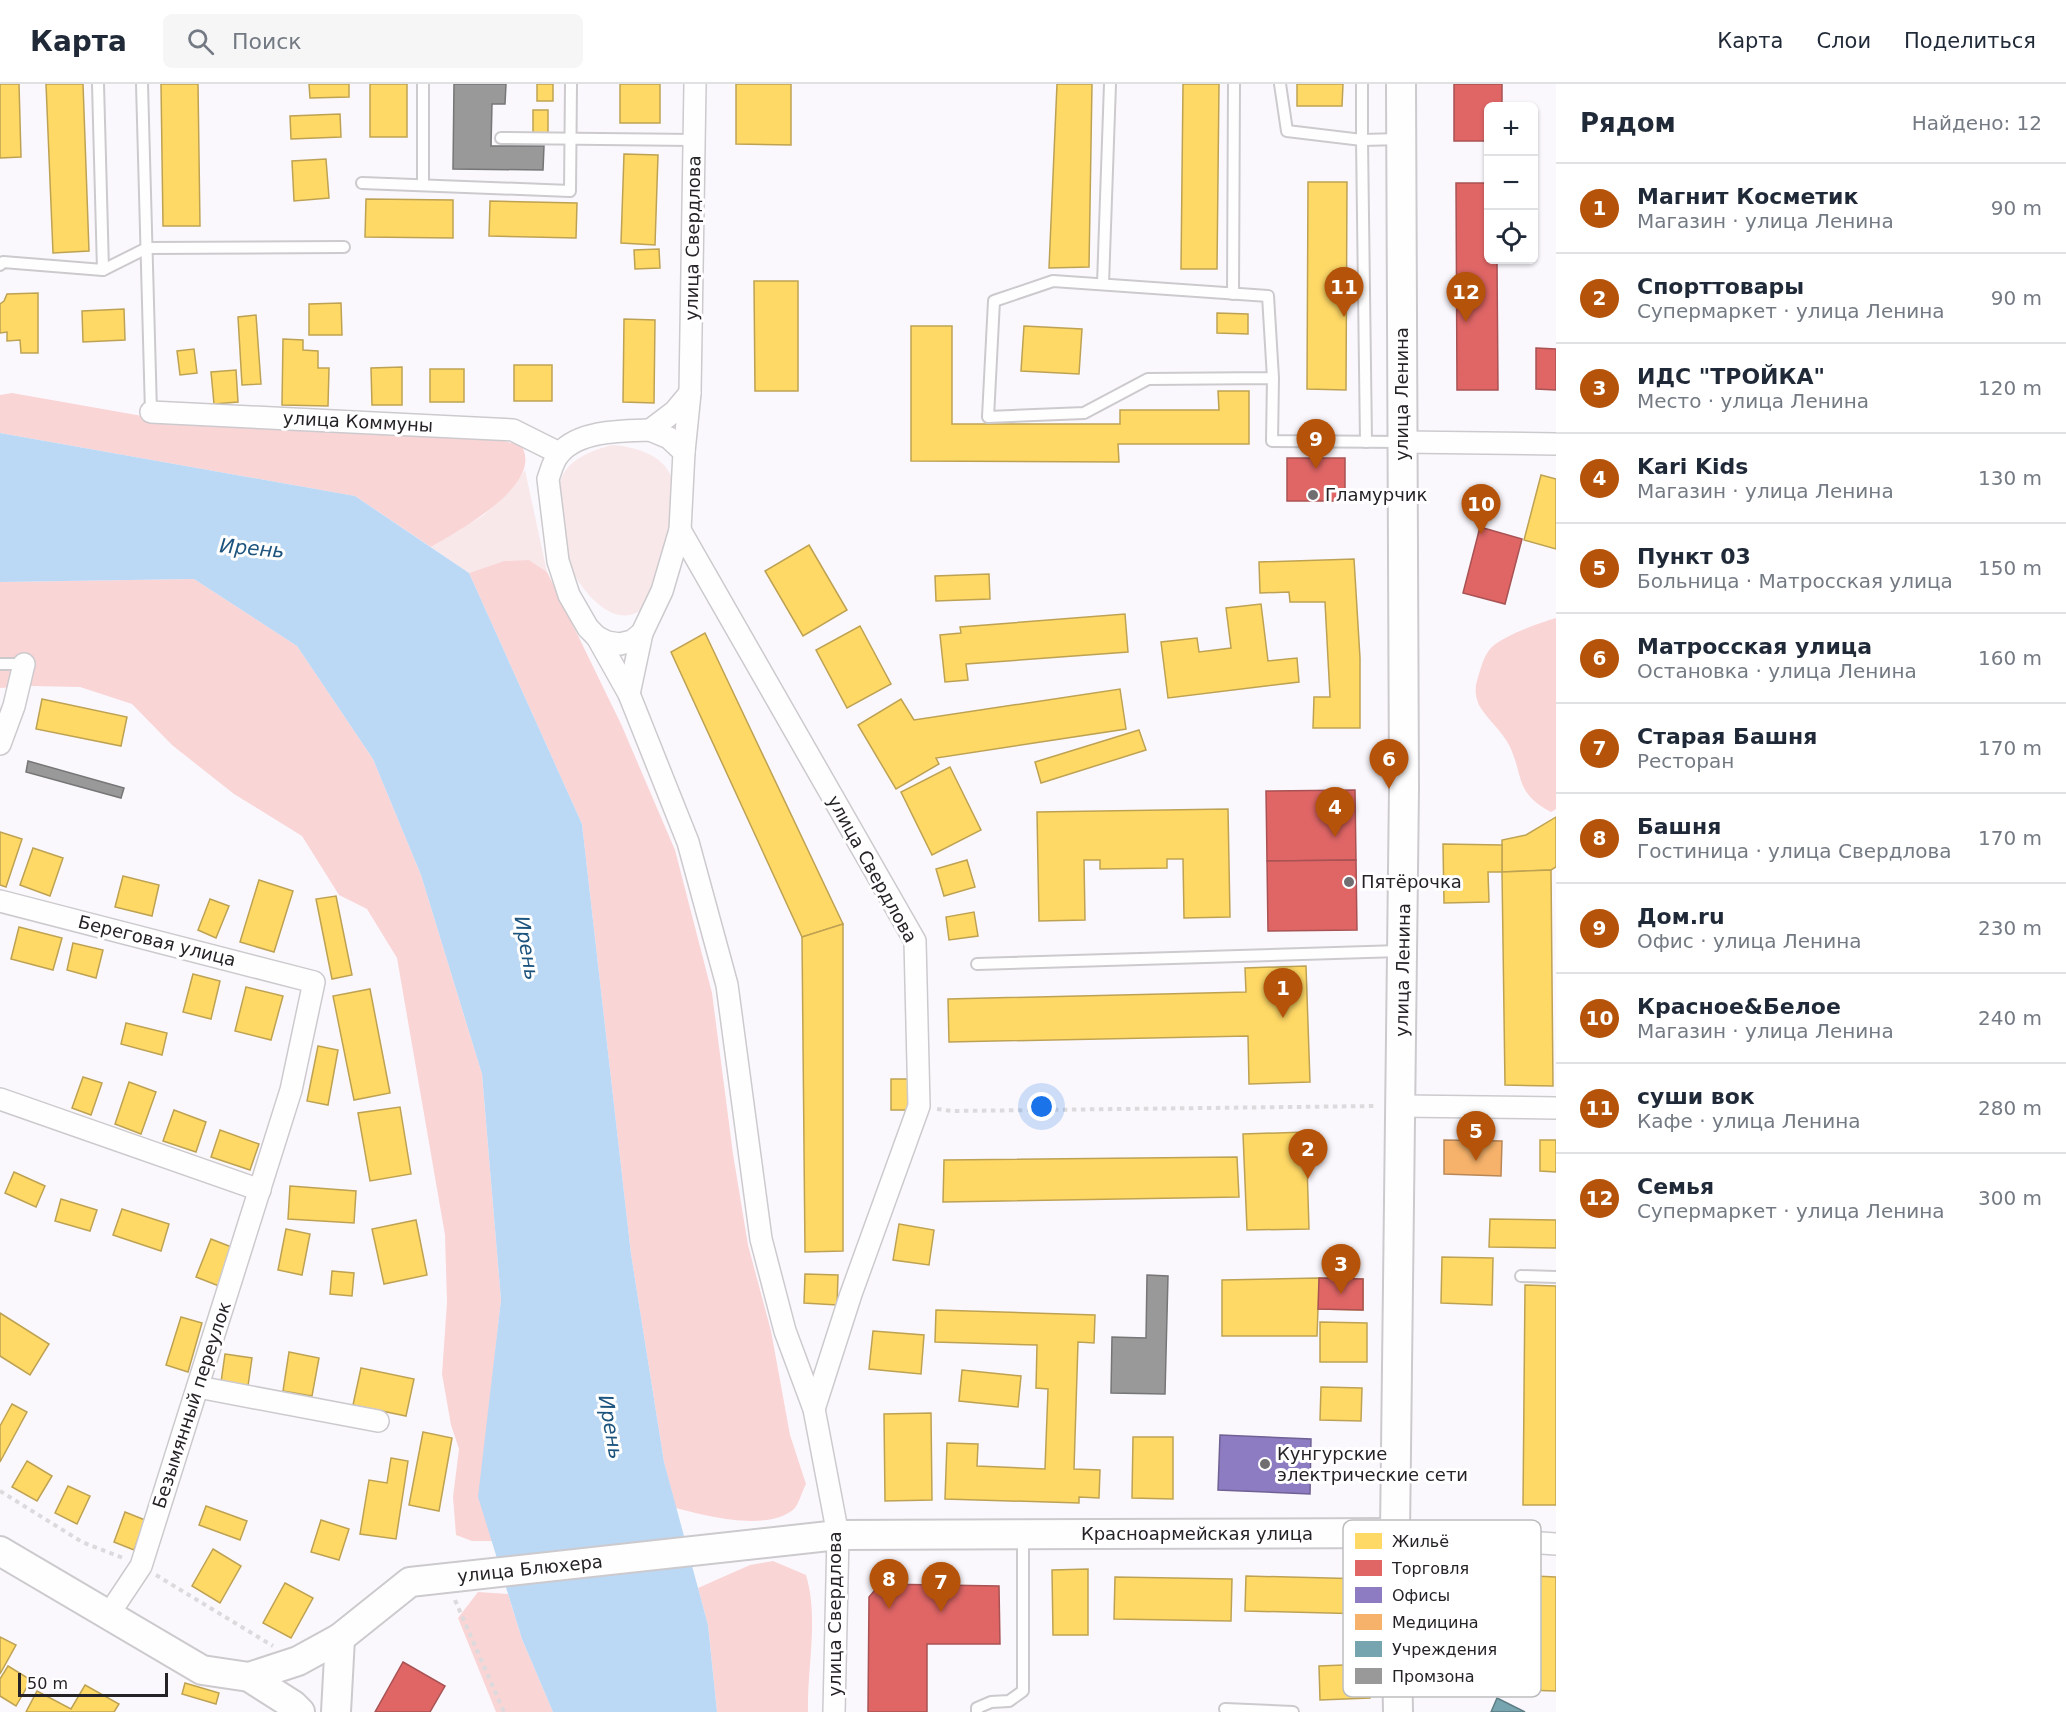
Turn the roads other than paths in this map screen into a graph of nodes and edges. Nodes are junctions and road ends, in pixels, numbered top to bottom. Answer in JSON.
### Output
{"nodes":[{"id":1,"x":98,"y":84,"type":"edge"},
{"id":2,"x":142,"y":84,"type":"edge"},
{"id":3,"x":423,"y":84,"type":"edge"},
{"id":4,"x":571,"y":84,"type":"edge"},
{"id":5,"x":695,"y":84,"type":"edge"},
{"id":6,"x":1110,"y":84,"type":"edge"},
{"id":7,"x":1234,"y":84,"type":"edge"},
{"id":8,"x":1280,"y":84,"type":"edge"},
{"id":9,"x":1362,"y":84,"type":"edge"},
{"id":10,"x":1401,"y":84,"type":"edge"},
{"id":11,"x":501,"y":138,"type":"dead end"},
{"id":12,"x":571,"y":139,"type":"junction"},
{"id":13,"x":1401,"y":139,"type":"junction"},
{"id":14,"x":694,"y":140,"type":"junction"},
{"id":15,"x":1362,"y":140,"type":"junction"},
{"id":16,"x":363,"y":183,"type":"dead end"},
{"id":17,"x":423,"y":186,"type":"junction"},
{"id":18,"x":344,"y":247,"type":"dead end"},
{"id":19,"x":147,"y":248,"type":"junction"},
{"id":20,"x":0,"y":265,"type":"edge"},
{"id":21,"x":104,"y":270,"type":"junction"},
{"id":22,"x":1103,"y":284,"type":"junction"},
{"id":23,"x":1233,"y":294,"type":"junction"},
{"id":24,"x":1273,"y":378,"type":"junction"},
{"id":25,"x":690,"y":393,"type":"junction"},
{"id":26,"x":152,"y":412,"type":"joint"},
{"id":27,"x":651,"y":430,"type":"junction"},
{"id":28,"x":1366,"y":442,"type":"junction"},
{"id":29,"x":1402,"y":442,"type":"junction"},
{"id":30,"x":1556,"y":444,"type":"edge"},
{"id":31,"x":684,"y":452,"type":"junction"},
{"id":32,"x":560,"y":453,"type":"junction"},
{"id":33,"x":680,"y":530,"type":"junction"},
{"id":34,"x":642,"y":633,"type":"junction"},
{"id":35,"x":597,"y":637,"type":"junction"},
{"id":36,"x":0,"y":664,"type":"edge"},
{"id":37,"x":24,"y":664,"type":"joint"},
{"id":38,"x":629,"y":694,"type":"junction"},
{"id":39,"x":0,"y":744,"type":"edge"},
{"id":40,"x":0,"y":901,"type":"edge"},
{"id":41,"x":1403,"y":951,"type":"junction"},
{"id":42,"x":977,"y":964,"type":"dead end"},
{"id":43,"x":314,"y":982,"type":"joint"},
{"id":44,"x":0,"y":1099,"type":"edge"},
{"id":45,"x":1401,"y":1106,"type":"junction"},
{"id":46,"x":1556,"y":1108,"type":"edge"},
{"id":47,"x":260,"y":1190,"type":"junction"},
{"id":48,"x":1521,"y":1275,"type":"dead end"},
{"id":49,"x":1556,"y":1277,"type":"edge"},
{"id":50,"x":198,"y":1387,"type":"junction"},
{"id":51,"x":814,"y":1409,"type":"junction"},
{"id":52,"x":378,"y":1421,"type":"dead end"},
{"id":53,"x":1395,"y":1520,"type":"edge"},
{"id":54,"x":1343,"y":1533,"type":"edge"},
{"id":55,"x":838,"y":1535,"type":"junction"},
{"id":56,"x":1023,"y":1535,"type":"junction"},
{"id":57,"x":1541,"y":1543,"type":"edge"},
{"id":58,"x":1556,"y":1544,"type":"edge"},
{"id":59,"x":0,"y":1551,"type":"edge"},
{"id":60,"x":109,"y":1614,"type":"junction"},
{"id":61,"x":340,"y":1638,"type":"junction"},
{"id":62,"x":249,"y":1677,"type":"junction"},
{"id":63,"x":1398,"y":1697,"type":"edge"},
{"id":64,"x":1225,"y":1709,"type":"dead end"},
{"id":65,"x":300,"y":1712,"type":"edge"},
{"id":66,"x":336,"y":1712,"type":"edge"},
{"id":67,"x":834,"y":1712,"type":"edge"},
{"id":68,"x":977,"y":1712,"type":"edge"},
{"id":69,"x":1293,"y":1712,"type":"edge"},
{"id":70,"x":1398,"y":1712,"type":"edge"}],
"edges":[{"from":1,"to":21,"type":"lane"},
{"from":2,"to":19,"type":"lane"},
{"from":3,"to":17,"type":"lane"},
{"from":4,"to":12,"type":"lane"},
{"from":5,"to":14,"type":"street","name":"улица Свердлова"},
{"from":6,"to":22,"type":"lane"},
{"from":7,"to":23,"type":"lane"},
{"from":8,"to":15,"type":"lane"},
{"from":9,"to":15,"type":"lane"},
{"from":10,"to":13,"type":"street","name":"улица Ленина"},
{"from":11,"to":12,"type":"lane"},
{"from":12,"to":14,"type":"lane"},
{"from":12,"to":17,"type":"lane"},
{"from":13,"to":15,"type":"lane"},
{"from":13,"to":29,"type":"street","name":"улица Ленина"},
{"from":14,"to":25,"type":"street","name":"улица Свердлова"},
{"from":15,"to":28,"type":"lane"},
{"from":16,"to":17,"type":"lane"},
{"from":18,"to":19,"type":"lane"},
{"from":19,"to":21,"type":"lane"},
{"from":19,"to":26,"type":"lane"},
{"from":20,"to":21,"type":"lane"},
{"from":22,"to":23,"type":"lane"},
{"from":22,"to":24,"type":"lane"},
{"from":23,"to":24,"type":"lane"},
{"from":24,"to":28,"type":"lane"},
{"from":25,"to":27,"type":"street"},
{"from":25,"to":31,"type":"street","name":"улица Свердлова"},
{"from":26,"to":32,"type":"street","name":"улица Коммуны"},
{"from":27,"to":31,"type":"street"},
{"from":27,"to":32,"type":"street"},
{"from":28,"to":29,"type":"lane"},
{"from":29,"to":30,"type":"street"},
{"from":29,"to":41,"type":"street","name":"улица Ленина"},
{"from":31,"to":33,"type":"street","name":"улица Свердлова"},
{"from":32,"to":35,"type":"street","name":"улица Свердлова"},
{"from":33,"to":34,"type":"street","name":"улица Свердлова"},
{"from":33,"to":51,"type":"street","name":"улица Свердлова"},
{"from":34,"to":35,"type":"street"},
{"from":34,"to":38,"type":"street"},
{"from":35,"to":38,"type":"street","name":"улица Свердлова"},
{"from":36,"to":37,"type":"lane"},
{"from":37,"to":39,"type":"street"},
{"from":38,"to":51,"type":"street","name":"улица Свердлова"},
{"from":40,"to":43,"type":"street","name":"Береговая улица"},
{"from":41,"to":42,"type":"lane"},
{"from":41,"to":45,"type":"street","name":"улица Ленина"},
{"from":43,"to":47,"type":"street","name":"Безымянный переулок"},
{"from":44,"to":47,"type":"street"},
{"from":45,"to":46,"type":"street"},
{"from":45,"to":53,"type":"street","name":"улица Ленина"},
{"from":47,"to":50,"type":"street","name":"Безымянный переулок"},
{"from":48,"to":49,"type":"lane"},
{"from":50,"to":52,"type":"street"},
{"from":50,"to":60,"type":"street","name":"Безымянный переулок"},
{"from":51,"to":55,"type":"street","name":"улица Свердлова"},
{"from":54,"to":56,"type":"street","name":"Красноармейская улица"},
{"from":55,"to":56,"type":"street","name":"Красноармейская улица"},
{"from":55,"to":61,"type":"street","name":"улица Блюхера"},
{"from":55,"to":67,"type":"street","name":"улица Свердлова"},
{"from":56,"to":68,"type":"lane"},
{"from":57,"to":58,"type":"street","name":"Красноармейская улица"},
{"from":59,"to":60,"type":"street","name":"улица Блюхера"},
{"from":60,"to":62,"type":"street","name":"улица Блюхера"},
{"from":61,"to":62,"type":"street","name":"улица Блюхера"},
{"from":61,"to":66,"type":"street"},
{"from":62,"to":65,"type":"street","name":"улица Блюхера"},
{"from":63,"to":70,"type":"street","name":"улица Ленина"},
{"from":64,"to":69,"type":"lane"}]}
